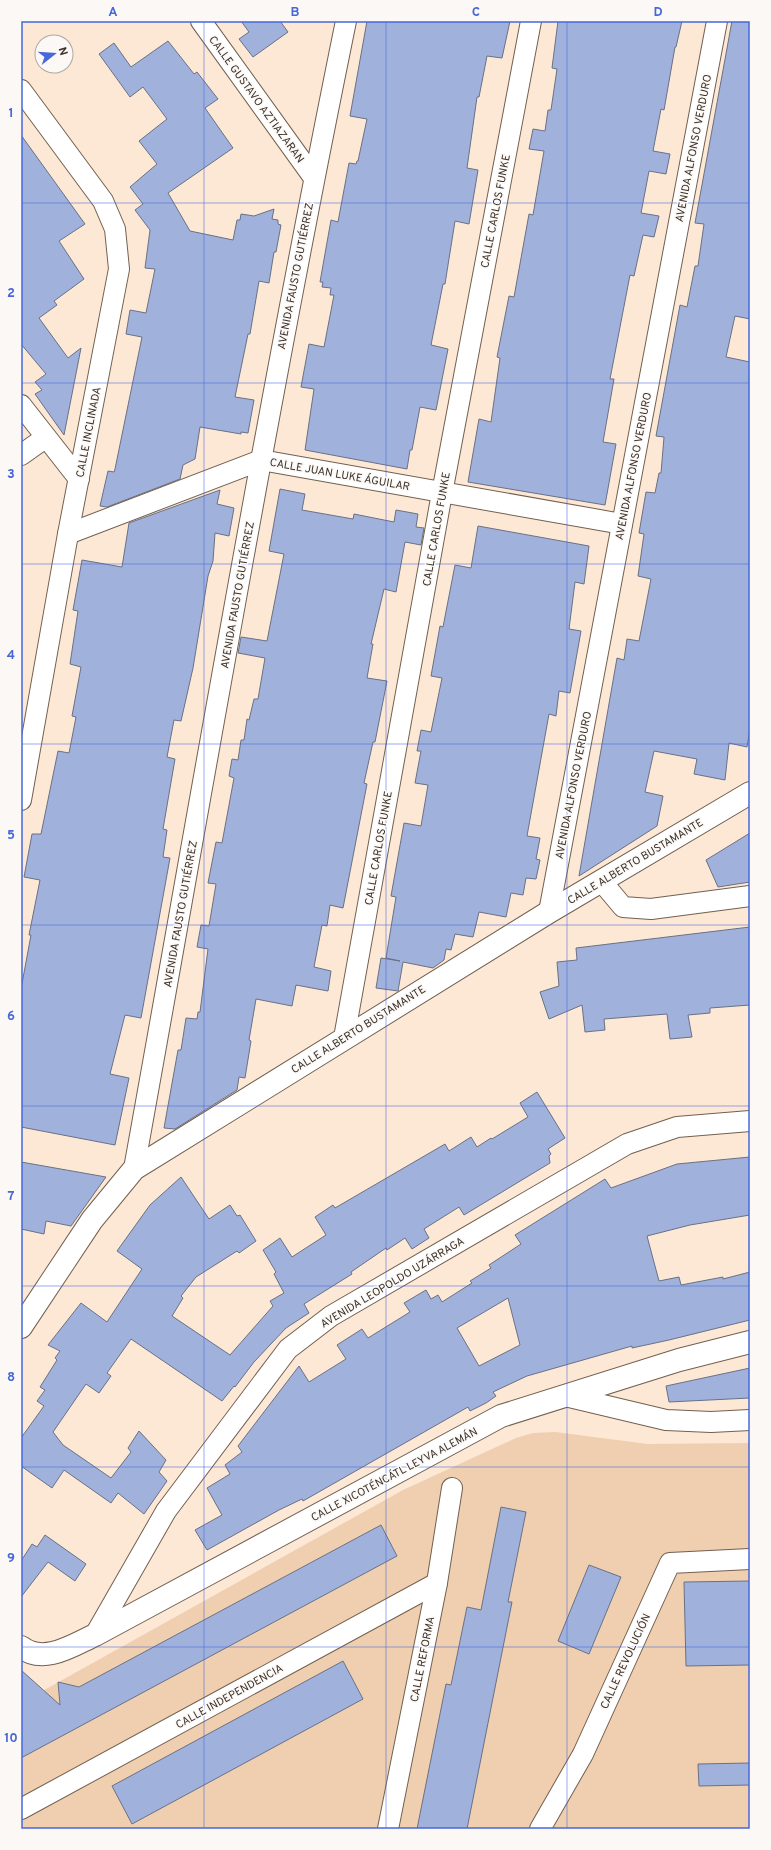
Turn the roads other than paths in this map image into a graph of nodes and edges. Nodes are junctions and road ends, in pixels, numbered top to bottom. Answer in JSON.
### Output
{"nodes":[{"id":1,"x":201,"y":21,"type":"edge"},
{"id":2,"x":346,"y":21,"type":"edge"},
{"id":3,"x":531,"y":21,"type":"edge"},
{"id":4,"x":717,"y":21,"type":"edge"},
{"id":5,"x":21,"y":90,"type":"edge"},
{"id":6,"x":314,"y":178,"type":"junction"},
{"id":7,"x":21,"y":405,"type":"edge"},
{"id":8,"x":45,"y":438,"type":"junction"},
{"id":9,"x":21,"y":455,"type":"edge"},
{"id":10,"x":261,"y":460,"type":"junction"},
{"id":11,"x":80,"y":479,"type":"junction"},
{"id":12,"x":442,"y":493,"type":"junction"},
{"id":13,"x":622,"y":524,"type":"junction"},
{"id":14,"x":68,"y":534,"type":"junction"},
{"id":15,"x":38,"y":709,"type":"junction"},
{"id":16,"x":21,"y":722,"type":"edge"},
{"id":17,"x":750,"y":793,"type":"edge"},
{"id":18,"x":21,"y":800,"type":"edge"},
{"id":19,"x":602,"y":882,"type":"junction"},
{"id":20,"x":750,"y":896,"type":"edge"},
{"id":21,"x":549,"y":912,"type":"junction"},
{"id":22,"x":344,"y":1038,"type":"junction"},
{"id":23,"x":750,"y":1121,"type":"edge"},
{"id":24,"x":134,"y":1169,"type":"junction"},
{"id":25,"x":21,"y":1326,"type":"edge"},
{"id":26,"x":750,"y":1342,"type":"edge"},
{"id":27,"x":565,"y":1396,"type":"junction"},
{"id":28,"x":750,"y":1420,"type":"edge"},
{"id":29,"x":452,"y":1488,"type":"dead end"},
{"id":30,"x":750,"y":1560,"type":"edge"},
{"id":31,"x":437,"y":1582,"type":"junction"},
{"id":32,"x":95,"y":1635,"type":"junction"},
{"id":33,"x":21,"y":1647,"type":"edge"},
{"id":34,"x":21,"y":1809,"type":"edge"},
{"id":35,"x":388,"y":1829,"type":"edge"},
{"id":36,"x":540,"y":1829,"type":"edge"}],
"edges":[{"from":1,"to":6,"type":"street","name":"CALLE GUSTAVO AZTIAZARAN"},
{"from":2,"to":6,"type":"street","name":"AVENIDA FAUSTO GUTIÉRREZ"},
{"from":3,"to":12,"type":"street","name":"CALLE CARLOS FUNKE"},
{"from":4,"to":13,"type":"street","name":"AVENIDA ALFONSO VERDURO"},
{"from":5,"to":11,"type":"street","name":"CALLE INCLINADA"},
{"from":6,"to":10,"type":"street","name":"AVENIDA FAUSTO GUTIÉRREZ"},
{"from":7,"to":8,"type":"street"},
{"from":8,"to":9,"type":"street"},
{"from":8,"to":11,"type":"street"},
{"from":10,"to":12,"type":"street","name":"CALLE JUAN LUKE ÁGUILAR"},
{"from":10,"to":14,"type":"street","name":"CALLE JUAN LUKE ÁGUILAR"},
{"from":10,"to":24,"type":"street","name":"AVENIDA FAUSTO GUTIÉRREZ"},
{"from":11,"to":14,"type":"street","name":"CALLE INCLINADA"},
{"from":12,"to":13,"type":"street","name":"CALLE JUAN LUKE ÁGUILAR"},
{"from":12,"to":22,"type":"street","name":"CALLE CARLOS FUNKE"},
{"from":13,"to":21,"type":"street","name":"AVENIDA ALFONSO VERDURO"},
{"from":14,"to":15,"type":"street","name":"CALLE INCLINADA"},
{"from":15,"to":16,"type":"street"},
{"from":15,"to":18,"type":"street","name":"CALLE INCLINADA"},
{"from":17,"to":19,"type":"street","name":"CALLE ALBERTO BUSTAMANTE"},
{"from":19,"to":20,"type":"street"},
{"from":19,"to":21,"type":"street","name":"CALLE ALBERTO BUSTAMANTE"},
{"from":21,"to":22,"type":"street","name":"CALLE ALBERTO BUSTAMANTE"},
{"from":22,"to":24,"type":"street","name":"CALLE ALBERTO BUSTAMANTE"},
{"from":23,"to":32,"type":"street","name":"AVENIDA LEOPOLDO UZÁRRAGA"},
{"from":24,"to":25,"type":"street","name":"CALLE ALBERTO BUSTAMANTE"},
{"from":26,"to":27,"type":"street","name":"CALLE XICOTÉNCÁTL LEYVA ALEMÁN"},
{"from":27,"to":28,"type":"street"},
{"from":27,"to":32,"type":"street","name":"CALLE XICOTÉNCÁTL LEYVA ALEMÁN"},
{"from":29,"to":31,"type":"street","name":"CALLE REFORMA"},
{"from":30,"to":36,"type":"street","name":"CALLE REVOLUCIÓN"},
{"from":31,"to":34,"type":"street","name":"CALLE INDEPENDENCIA"},
{"from":31,"to":35,"type":"street","name":"CALLE REFORMA"},
{"from":32,"to":33,"type":"street","name":"CALLE XICOTÉNCÁTL LEYVA ALEMÁN"}]}
